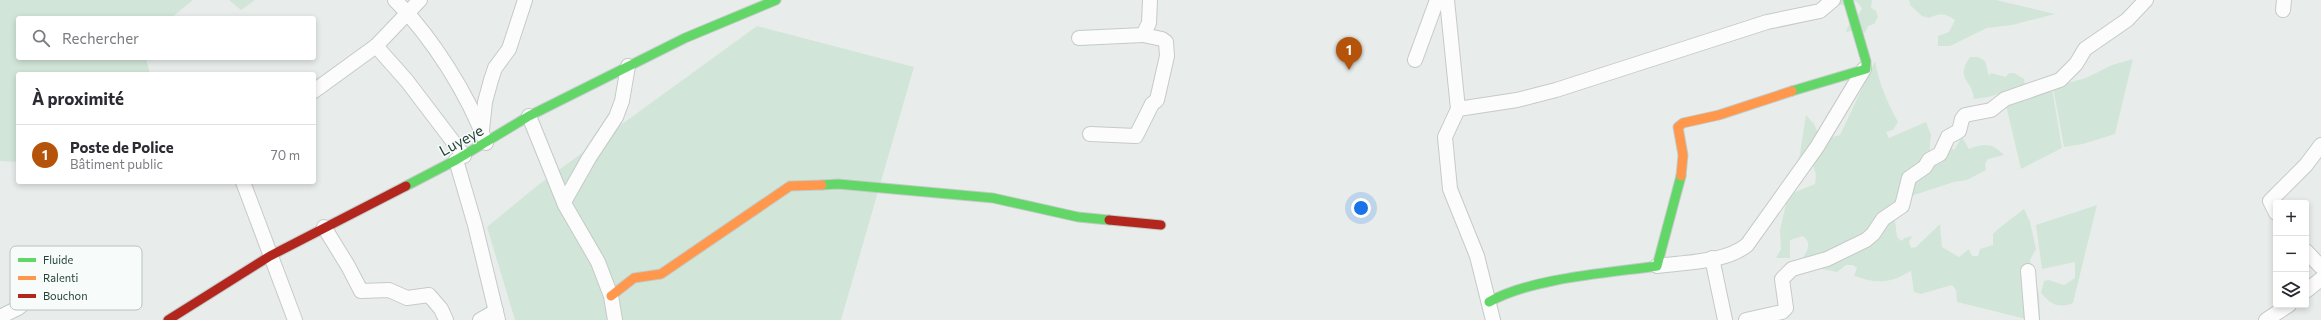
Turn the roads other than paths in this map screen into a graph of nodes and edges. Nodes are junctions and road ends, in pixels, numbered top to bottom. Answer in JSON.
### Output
{"nodes":[{"id":1,"x":394,"y":0,"type":"edge"},
{"id":2,"x":420,"y":0,"type":"edge"},
{"id":3,"x":525,"y":0,"type":"edge"},
{"id":4,"x":776,"y":0,"type":"edge"},
{"id":5,"x":1150,"y":0,"type":"edge"},
{"id":6,"x":1437,"y":0,"type":"edge"},
{"id":7,"x":1447,"y":0,"type":"edge"},
{"id":8,"x":1833,"y":0,"type":"edge"},
{"id":9,"x":1848,"y":0,"type":"edge"},
{"id":10,"x":2146,"y":0,"type":"edge"},
{"id":11,"x":408,"y":13,"type":"junction"},
{"id":12,"x":1142,"y":35,"type":"junction"},
{"id":13,"x":1079,"y":38,"type":"dead end"},
{"id":14,"x":376,"y":46,"type":"junction"},
{"id":15,"x":1415,"y":60,"type":"dead end"},
{"id":16,"x":628,"y":66,"type":"junction"},
{"id":17,"x":1864,"y":70,"type":"junction"},
{"id":18,"x":316,"y":90,"type":"edge"},
{"id":19,"x":1458,"y":109,"type":"junction"},
{"id":20,"x":529,"y":116,"type":"junction"},
{"id":21,"x":1090,"y":134,"type":"dead end"},
{"id":22,"x":484,"y":138,"type":"junction"},
{"id":23,"x":2321,"y":145,"type":"edge"},
{"id":24,"x":460,"y":158,"type":"junction"},
{"id":25,"x":244,"y":184,"type":"edge"},
{"id":26,"x":564,"y":202,"type":"junction"},
{"id":27,"x":2273,"y":206,"type":"edge"},
{"id":28,"x":1161,"y":225,"type":"dead end"},
{"id":29,"x":324,"y":227,"type":"junction"},
{"id":30,"x":2309,"y":253,"type":"edge"},
{"id":31,"x":270,"y":256,"type":"junction"},
{"id":32,"x":1712,"y":258,"type":"junction"},
{"id":33,"x":1657,"y":266,"type":"junction"},
{"id":34,"x":2321,"y":267,"type":"edge"},
{"id":35,"x":2028,"y":271,"type":"dead end"},
{"id":36,"x":2321,"y":279,"type":"edge"},
{"id":37,"x":2309,"y":289,"type":"edge"},
{"id":38,"x":611,"y":296,"type":"junction"},
{"id":39,"x":1489,"y":302,"type":"junction"},
{"id":40,"x":2284,"y":308,"type":"edge"},
{"id":41,"x":14,"y":310,"type":"edge"},
{"id":42,"x":187,"y":314,"type":"edge"},
{"id":43,"x":497,"y":315,"type":"edge"},
{"id":44,"x":0,"y":317,"type":"edge"},
{"id":45,"x":168,"y":320,"type":"edge"},
{"id":46,"x":295,"y":320,"type":"edge"},
{"id":47,"x":446,"y":320,"type":"edge"},
{"id":48,"x":480,"y":320,"type":"edge"},
{"id":49,"x":615,"y":320,"type":"edge"},
{"id":50,"x":1493,"y":320,"type":"edge"},
{"id":51,"x":1725,"y":320,"type":"edge"},
{"id":52,"x":1746,"y":320,"type":"edge"},
{"id":53,"x":2032,"y":320,"type":"edge"},
{"id":54,"x":2266,"y":320,"type":"edge"}],
"edges":[{"from":1,"to":11,"type":"street"},
{"from":2,"to":11,"type":"street"},
{"from":3,"to":22,"type":"street"},
{"from":4,"to":16,"type":"street","name":"Luyeye"},
{"from":5,"to":12,"type":"street"},
{"from":6,"to":15,"type":"street"},
{"from":7,"to":19,"type":"street"},
{"from":8,"to":19,"type":"street"},
{"from":9,"to":17,"type":"street"},
{"from":10,"to":52,"type":"street"},
{"from":11,"to":14,"type":"street"},
{"from":11,"to":22,"type":"street"},
{"from":12,"to":13,"type":"street"},
{"from":12,"to":21,"type":"street"},
{"from":14,"to":18,"type":"street"},
{"from":14,"to":24,"type":"street"},
{"from":16,"to":20,"type":"street","name":"Luyeye"},
{"from":16,"to":26,"type":"street"},
{"from":17,"to":32,"type":"street"},
{"from":17,"to":33,"type":"street"},
{"from":19,"to":39,"type":"street"},
{"from":20,"to":22,"type":"street","name":"Luyeye"},
{"from":20,"to":26,"type":"street"},
{"from":22,"to":24,"type":"street","name":"Luyeye"},
{"from":23,"to":27,"type":"street"},
{"from":24,"to":29,"type":"street","name":"Luyeye"},
{"from":24,"to":43,"type":"street"},
{"from":25,"to":31,"type":"street"},
{"from":26,"to":38,"type":"street"},
{"from":28,"to":38,"type":"street"},
{"from":29,"to":31,"type":"street","name":"Luyeye"},
{"from":29,"to":47,"type":"street"},
{"from":30,"to":34,"type":"street"},
{"from":31,"to":42,"type":"street","name":"Luyeye"},
{"from":31,"to":46,"type":"street"},
{"from":32,"to":33,"type":"street"},
{"from":32,"to":51,"type":"street"},
{"from":33,"to":39,"type":"street"},
{"from":35,"to":53,"type":"street"},
{"from":36,"to":37,"type":"street"},
{"from":38,"to":49,"type":"street"},
{"from":39,"to":50,"type":"street"},
{"from":40,"to":54,"type":"street"},
{"from":41,"to":44,"type":"street"},
{"from":42,"to":45,"type":"street","name":"Luyeye"},
{"from":43,"to":48,"type":"street"}]}
